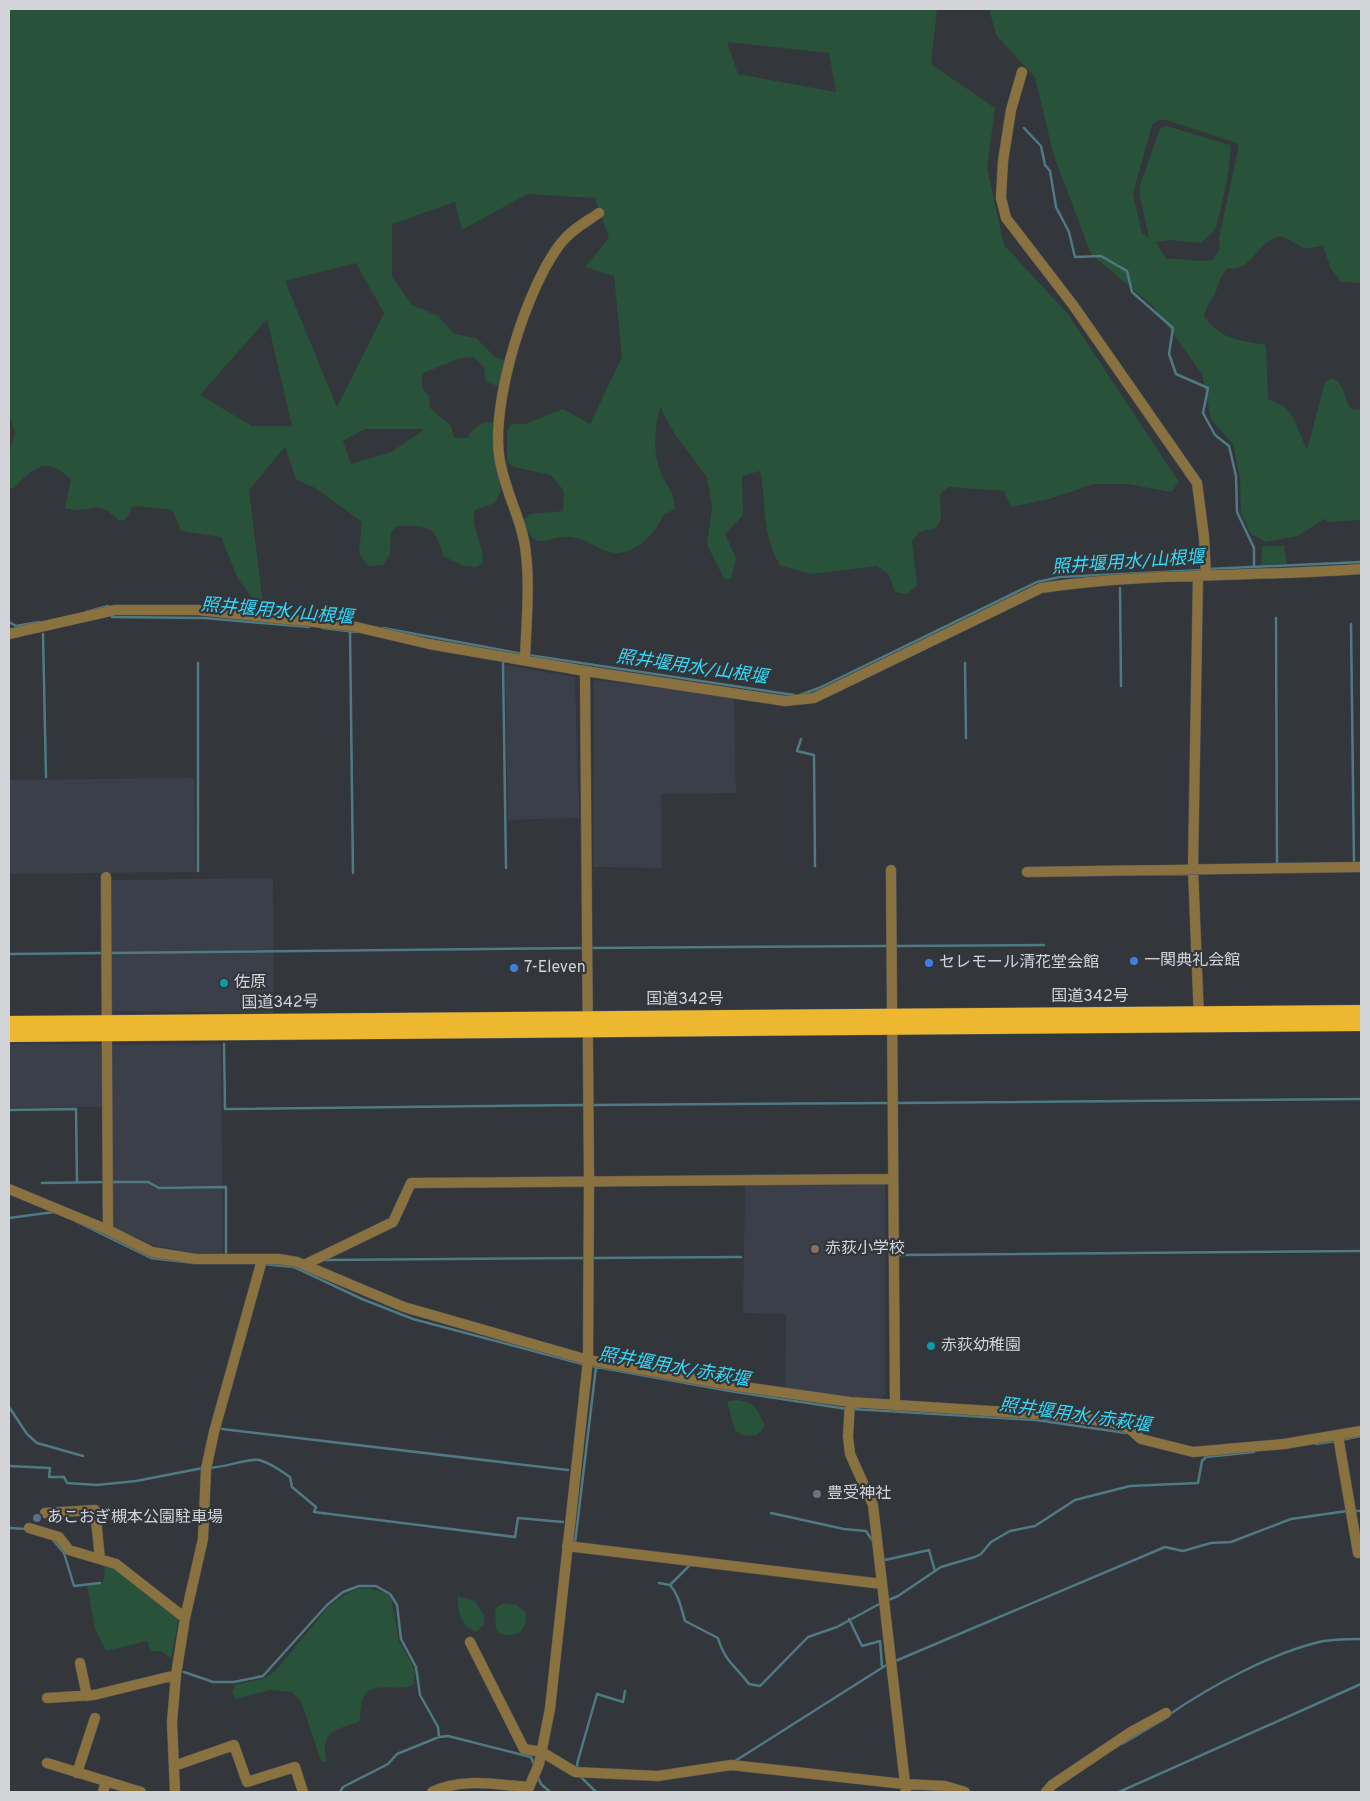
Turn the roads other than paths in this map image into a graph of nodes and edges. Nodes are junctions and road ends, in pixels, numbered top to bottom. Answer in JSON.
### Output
{"nodes":[{"id":1,"x":1022,"y":72,"type":"dead end"},
{"id":2,"x":599,"y":213,"type":"dead end"},
{"id":3,"x":1361,"y":569,"type":"edge"},
{"id":4,"x":1202,"y":575,"type":"junction"},
{"id":5,"x":9,"y":634,"type":"edge"},
{"id":6,"x":525,"y":660,"type":"junction"},
{"id":7,"x":584,"y":671,"type":"junction"},
{"id":8,"x":1361,"y":867,"type":"edge"},
{"id":9,"x":1193,"y":868,"type":"junction"},
{"id":10,"x":891,"y":870,"type":"dead end"},
{"id":11,"x":1028,"y":872,"type":"dead end"},
{"id":12,"x":106,"y":877,"type":"dead end"},
{"id":13,"x":1361,"y":1012,"type":"edge"},
{"id":14,"x":1199,"y":1020,"type":"junction"},
{"id":15,"x":892,"y":1022,"type":"junction"},
{"id":16,"x":9,"y":1023,"type":"edge"},
{"id":17,"x":587,"y":1024,"type":"junction"},
{"id":18,"x":1361,"y":1024,"type":"edge"},
{"id":19,"x":108,"y":1029,"type":"junction"},
{"id":20,"x":9,"y":1035,"type":"edge"},
{"id":21,"x":893,"y":1179,"type":"junction"},
{"id":22,"x":589,"y":1181,"type":"junction"},
{"id":23,"x":9,"y":1189,"type":"edge"},
{"id":24,"x":108,"y":1230,"type":"junction"},
{"id":25,"x":262,"y":1260,"type":"junction"},
{"id":26,"x":304,"y":1264,"type":"junction"},
{"id":27,"x":588,"y":1360,"type":"junction"},
{"id":28,"x":850,"y":1402,"type":"junction"},
{"id":29,"x":895,"y":1406,"type":"junction"},
{"id":30,"x":1361,"y":1431,"type":"edge"},
{"id":31,"x":1338,"y":1436,"type":"junction"},
{"id":32,"x":45,"y":1513,"type":"dead end"},
{"id":33,"x":29,"y":1528,"type":"dead end"},
{"id":34,"x":567,"y":1546,"type":"junction"},
{"id":35,"x":1361,"y":1553,"type":"edge"},
{"id":36,"x":100,"y":1559,"type":"junction"},
{"id":37,"x":882,"y":1584,"type":"junction"},
{"id":38,"x":184,"y":1618,"type":"junction"},
{"id":39,"x":470,"y":1642,"type":"dead end"},
{"id":40,"x":80,"y":1663,"type":"dead end"},
{"id":41,"x":176,"y":1675,"type":"junction"},
{"id":42,"x":87,"y":1696,"type":"junction"},
{"id":43,"x":47,"y":1698,"type":"dead end"},
{"id":44,"x":1166,"y":1713,"type":"dead end"},
{"id":45,"x":95,"y":1718,"type":"dead end"},
{"id":46,"x":542,"y":1752,"type":"junction"},
{"id":47,"x":48,"y":1763,"type":"dead end"},
{"id":48,"x":174,"y":1766,"type":"junction"},
{"id":49,"x":77,"y":1772,"type":"junction"},
{"id":50,"x":106,"y":1781,"type":"junction"},
{"id":51,"x":905,"y":1788,"type":"edge"},
{"id":52,"x":528,"y":1790,"type":"edge"},
{"id":53,"x":103,"y":1792,"type":"edge"},
{"id":54,"x":141,"y":1792,"type":"edge"},
{"id":55,"x":175,"y":1792,"type":"edge"},
{"id":56,"x":303,"y":1792,"type":"edge"},
{"id":57,"x":432,"y":1792,"type":"edge"},
{"id":58,"x":965,"y":1792,"type":"edge"},
{"id":59,"x":1046,"y":1792,"type":"edge"}],
"edges":[{"from":1,"to":4,"type":"street"},
{"from":2,"to":6,"type":"street"},
{"from":3,"to":4,"type":"street"},
{"from":4,"to":7,"type":"street"},
{"from":4,"to":9,"type":"street"},
{"from":5,"to":6,"type":"street"},
{"from":6,"to":7,"type":"street"},
{"from":7,"to":17,"type":"street"},
{"from":8,"to":9,"type":"street"},
{"from":9,"to":11,"type":"street"},
{"from":9,"to":14,"type":"street"},
{"from":10,"to":15,"type":"street"},
{"from":12,"to":19,"type":"street"},
{"from":13,"to":14,"type":"highway","name":"国道342号"},
{"from":14,"to":15,"type":"highway","name":"国道342号"},
{"from":14,"to":18,"type":"highway","name":"国道342号"},
{"from":15,"to":17,"type":"highway","name":"国道342号"},
{"from":15,"to":21,"type":"street"},
{"from":16,"to":19,"type":"highway","name":"国道342号"},
{"from":17,"to":19,"type":"highway","name":"国道342号"},
{"from":17,"to":22,"type":"street"},
{"from":19,"to":20,"type":"highway","name":"国道342号"},
{"from":19,"to":24,"type":"street"},
{"from":21,"to":22,"type":"street"},
{"from":21,"to":29,"type":"street"},
{"from":22,"to":26,"type":"street"},
{"from":22,"to":27,"type":"street"},
{"from":23,"to":24,"type":"street"},
{"from":24,"to":25,"type":"street"},
{"from":25,"to":26,"type":"street"},
{"from":25,"to":38,"type":"street"},
{"from":26,"to":27,"type":"street"},
{"from":27,"to":28,"type":"street"},
{"from":27,"to":34,"type":"street"},
{"from":28,"to":29,"type":"street"},
{"from":28,"to":37,"type":"street"},
{"from":29,"to":31,"type":"street"},
{"from":30,"to":31,"type":"street"},
{"from":31,"to":35,"type":"street"},
{"from":32,"to":36,"type":"street"},
{"from":33,"to":36,"type":"street"},
{"from":34,"to":37,"type":"street"},
{"from":34,"to":46,"type":"street"},
{"from":36,"to":38,"type":"street"},
{"from":37,"to":51,"type":"street"},
{"from":38,"to":41,"type":"street"},
{"from":39,"to":46,"type":"street"},
{"from":40,"to":42,"type":"street"},
{"from":41,"to":42,"type":"street"},
{"from":41,"to":48,"type":"street"},
{"from":42,"to":43,"type":"street"},
{"from":44,"to":59,"type":"street"},
{"from":45,"to":49,"type":"street"},
{"from":46,"to":51,"type":"street"},
{"from":46,"to":52,"type":"street"},
{"from":47,"to":49,"type":"street"},
{"from":48,"to":55,"type":"street"},
{"from":48,"to":56,"type":"street"},
{"from":49,"to":50,"type":"street"},
{"from":50,"to":53,"type":"street"},
{"from":50,"to":54,"type":"street"},
{"from":51,"to":58,"type":"street"},
{"from":52,"to":57,"type":"street"}]}
